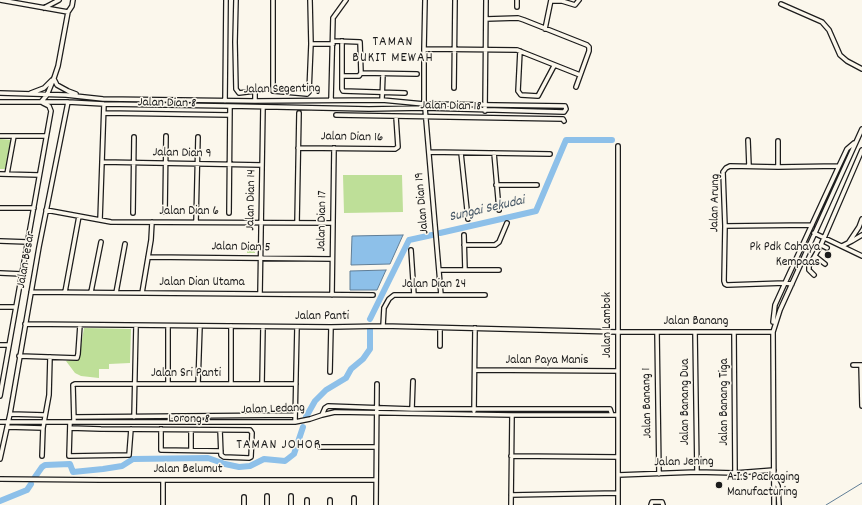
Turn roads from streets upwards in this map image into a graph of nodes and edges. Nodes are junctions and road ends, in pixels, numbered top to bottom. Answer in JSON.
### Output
{"nodes":[{"id":1,"x":0,"y":0,"type":"edge"},
{"id":2,"x":59,"y":0,"type":"edge"},
{"id":3,"x":73,"y":0,"type":"edge"},
{"id":4,"x":226,"y":0,"type":"edge"},
{"id":5,"x":236,"y":0,"type":"edge"},
{"id":6,"x":273,"y":0,"type":"edge"},
{"id":7,"x":310,"y":0,"type":"edge"},
{"id":8,"x":346,"y":0,"type":"edge"},
{"id":9,"x":425,"y":0,"type":"edge"},
{"id":10,"x":455,"y":0,"type":"edge"},
{"id":11,"x":486,"y":0,"type":"edge"},
{"id":12,"x":517,"y":0,"type":"edge"},
{"id":13,"x":551,"y":0,"type":"edge"},
{"id":14,"x":579,"y":0,"type":"edge"},
{"id":15,"x":781,"y":4,"type":"dead end"},
{"id":16,"x":517,"y":7,"type":"dead end"},
{"id":17,"x":46,"y":9,"type":"junction"},
{"id":18,"x":68,"y":12,"type":"junction"},
{"id":19,"x":486,"y":18,"type":"junction"},
{"id":20,"x":545,"y":29,"type":"junction"},
{"id":21,"x":342,"y":41,"type":"junction"},
{"id":22,"x":333,"y":43,"type":"junction"},
{"id":23,"x":311,"y":44,"type":"junction"},
{"id":24,"x":424,"y":49,"type":"junction"},
{"id":25,"x":454,"y":49,"type":"junction"},
{"id":26,"x":486,"y":50,"type":"junction"},
{"id":27,"x":520,"y":51,"type":"junction"},
{"id":28,"x":554,"y":66,"type":"junction"},
{"id":29,"x":862,"y":69,"type":"edge"},
{"id":30,"x":361,"y":73,"type":"junction"},
{"id":31,"x":383,"y":74,"type":"junction"},
{"id":32,"x":417,"y":74,"type":"dead end"},
{"id":33,"x":580,"y":75,"type":"junction"},
{"id":34,"x":342,"y":76,"type":"junction"},
{"id":35,"x":54,"y":78,"type":"junction"},
{"id":36,"x":576,"y":87,"type":"dead end"},
{"id":37,"x":454,"y":88,"type":"dead end"},
{"id":38,"x":383,"y":92,"type":"junction"},
{"id":39,"x":405,"y":93,"type":"dead end"},
{"id":40,"x":0,"y":94,"type":"edge"},
{"id":41,"x":28,"y":94,"type":"junction"},
{"id":42,"x":47,"y":95,"type":"junction"},
{"id":43,"x":90,"y":97,"type":"junction"},
{"id":44,"x":332,"y":100,"type":"junction"},
{"id":45,"x":349,"y":100,"type":"junction"},
{"id":46,"x":382,"y":100,"type":"junction"},
{"id":47,"x":225,"y":101,"type":"junction"},
{"id":48,"x":255,"y":101,"type":"junction"},
{"id":49,"x":370,"y":101,"type":"junction"},
{"id":50,"x":0,"y":102,"type":"edge"},
{"id":51,"x":68,"y":102,"type":"junction"},
{"id":52,"x":41,"y":103,"type":"junction"},
{"id":53,"x":55,"y":103,"type":"junction"},
{"id":54,"x":104,"y":104,"type":"junction"},
{"id":55,"x":486,"y":105,"type":"junction"},
{"id":56,"x":230,"y":106,"type":"junction"},
{"id":57,"x":263,"y":106,"type":"junction"},
{"id":58,"x":425,"y":106,"type":"junction"},
{"id":59,"x":348,"y":109,"type":"junction"},
{"id":60,"x":372,"y":109,"type":"junction"},
{"id":61,"x":485,"y":111,"type":"junction"},
{"id":62,"x":104,"y":113,"type":"junction"},
{"id":63,"x":298,"y":114,"type":"dead end"},
{"id":64,"x":230,"y":115,"type":"junction"},
{"id":65,"x":336,"y":115,"type":"dead end"},
{"id":66,"x":396,"y":117,"type":"junction"},
{"id":67,"x":426,"y":117,"type":"junction"},
{"id":68,"x":564,"y":121,"type":"dead end"},
{"id":69,"x":862,"y":129,"type":"edge"},
{"id":70,"x":0,"y":136,"type":"edge"},
{"id":71,"x":14,"y":136,"type":"junction"},
{"id":72,"x":46,"y":136,"type":"junction"},
{"id":73,"x":166,"y":136,"type":"dead end"},
{"id":74,"x":134,"y":137,"type":"dead end"},
{"id":75,"x":198,"y":137,"type":"dead end"},
{"id":76,"x":748,"y":140,"type":"dead end"},
{"id":77,"x":856,"y":140,"type":"junction"},
{"id":78,"x":778,"y":141,"type":"dead end"},
{"id":79,"x":618,"y":146,"type":"dead end"},
{"id":80,"x":298,"y":148,"type":"junction"},
{"id":81,"x":334,"y":148,"type":"junction"},
{"id":82,"x":862,"y":150,"type":"edge"},
{"id":83,"x":429,"y":152,"type":"junction"},
{"id":84,"x":462,"y":153,"type":"junction"},
{"id":85,"x":494,"y":153,"type":"junction"},
{"id":86,"x":550,"y":154,"type":"dead end"},
{"id":87,"x":102,"y":162,"type":"junction"},
{"id":88,"x":134,"y":163,"type":"junction"},
{"id":89,"x":165,"y":164,"type":"junction"},
{"id":90,"x":198,"y":164,"type":"junction"},
{"id":91,"x":229,"y":164,"type":"junction"},
{"id":92,"x":262,"y":165,"type":"junction"},
{"id":93,"x":749,"y":166,"type":"junction"},
{"id":94,"x":839,"y":166,"type":"junction"},
{"id":95,"x":778,"y":167,"type":"junction"},
{"id":96,"x":0,"y":174,"type":"edge"},
{"id":97,"x":7,"y":174,"type":"junction"},
{"id":98,"x":40,"y":175,"type":"junction"},
{"id":99,"x":496,"y":185,"type":"junction"},
{"id":100,"x":537,"y":185,"type":"dead end"},
{"id":101,"x":0,"y":208,"type":"edge"},
{"id":102,"x":34,"y":208,"type":"junction"},
{"id":103,"x":46,"y":210,"type":"junction"},
{"id":104,"x":499,"y":210,"type":"dead end"},
{"id":105,"x":165,"y":212,"type":"dead end"},
{"id":106,"x":133,"y":213,"type":"dead end"},
{"id":107,"x":229,"y":213,"type":"dead end"},
{"id":108,"x":79,"y":216,"type":"junction"},
{"id":109,"x":468,"y":219,"type":"dead end"},
{"id":110,"x":862,"y":219,"type":"edge"},
{"id":111,"x":100,"y":220,"type":"junction"},
{"id":112,"x":152,"y":222,"type":"junction"},
{"id":113,"x":196,"y":222,"type":"junction"},
{"id":114,"x":261,"y":223,"type":"junction"},
{"id":115,"x":297,"y":223,"type":"junction"},
{"id":116,"x":333,"y":223,"type":"junction"},
{"id":117,"x":507,"y":223,"type":"dead end"},
{"id":118,"x":725,"y":226,"type":"junction"},
{"id":119,"x":812,"y":226,"type":"junction"},
{"id":120,"x":860,"y":228,"type":"edge"},
{"id":121,"x":814,"y":234,"type":"junction"},
{"id":122,"x":862,"y":235,"type":"edge"},
{"id":123,"x":464,"y":236,"type":"dead end"},
{"id":124,"x":825,"y":238,"type":"junction"},
{"id":125,"x":0,"y":241,"type":"edge"},
{"id":126,"x":28,"y":242,"type":"junction"},
{"id":127,"x":101,"y":242,"type":"dead end"},
{"id":128,"x":849,"y":242,"type":"junction"},
{"id":129,"x":125,"y":244,"type":"dead end"},
{"id":130,"x":464,"y":245,"type":"junction"},
{"id":131,"x":821,"y":245,"type":"junction"},
{"id":132,"x":842,"y":246,"type":"junction"},
{"id":133,"x":827,"y":248,"type":"dead end"},
{"id":134,"x":411,"y":250,"type":"dead end"},
{"id":135,"x":815,"y":256,"type":"junction"},
{"id":136,"x":862,"y":256,"type":"edge"},
{"id":137,"x":148,"y":258,"type":"junction"},
{"id":138,"x":261,"y":258,"type":"junction"},
{"id":139,"x":332,"y":260,"type":"junction"},
{"id":140,"x":825,"y":264,"type":"dead end"},
{"id":141,"x":439,"y":270,"type":"junction"},
{"id":142,"x":465,"y":270,"type":"junction"},
{"id":143,"x":499,"y":270,"type":"dead end"},
{"id":144,"x":0,"y":273,"type":"edge"},
{"id":145,"x":22,"y":274,"type":"junction"},
{"id":146,"x":814,"y":275,"type":"dead end"},
{"id":147,"x":785,"y":283,"type":"junction"},
{"id":148,"x":792,"y":284,"type":"junction"},
{"id":149,"x":31,"y":292,"type":"junction"},
{"id":150,"x":65,"y":292,"type":"junction"},
{"id":151,"x":91,"y":292,"type":"junction"},
{"id":152,"x":116,"y":293,"type":"junction"},
{"id":153,"x":142,"y":293,"type":"junction"},
{"id":154,"x":260,"y":294,"type":"junction"},
{"id":155,"x":332,"y":295,"type":"junction"},
{"id":156,"x":373,"y":295,"type":"dead end"},
{"id":157,"x":414,"y":295,"type":"junction"},
{"id":158,"x":441,"y":295,"type":"junction"},
{"id":159,"x":485,"y":295,"type":"dead end"},
{"id":160,"x":0,"y":307,"type":"edge"},
{"id":161,"x":16,"y":307,"type":"junction"},
{"id":162,"x":25,"y":324,"type":"junction"},
{"id":163,"x":80,"y":325,"type":"junction"},
{"id":164,"x":136,"y":326,"type":"junction"},
{"id":165,"x":168,"y":326,"type":"junction"},
{"id":166,"x":200,"y":326,"type":"junction"},
{"id":167,"x":231,"y":326,"type":"junction"},
{"id":168,"x":263,"y":326,"type":"junction"},
{"id":169,"x":383,"y":326,"type":"junction"},
{"id":170,"x":297,"y":327,"type":"junction"},
{"id":171,"x":331,"y":327,"type":"junction"},
{"id":172,"x":440,"y":328,"type":"junction"},
{"id":173,"x":475,"y":328,"type":"junction"},
{"id":174,"x":618,"y":332,"type":"junction"},
{"id":175,"x":657,"y":332,"type":"junction"},
{"id":176,"x":696,"y":332,"type":"junction"},
{"id":177,"x":734,"y":332,"type":"junction"},
{"id":178,"x":773,"y":332,"type":"junction"},
{"id":179,"x":0,"y":345,"type":"edge"},
{"id":180,"x":9,"y":345,"type":"junction"},
{"id":181,"x":440,"y":346,"type":"dead end"},
{"id":182,"x":19,"y":356,"type":"junction"},
{"id":183,"x":50,"y":357,"type":"junction"},
{"id":184,"x":853,"y":365,"type":"dead end"},
{"id":185,"x":862,"y":365,"type":"edge"},
{"id":186,"x":475,"y":370,"type":"junction"},
{"id":187,"x":618,"y":371,"type":"junction"},
{"id":188,"x":330,"y":372,"type":"dead end"},
{"id":189,"x":1,"y":380,"type":"edge"},
{"id":190,"x":413,"y":381,"type":"dead end"},
{"id":191,"x":134,"y":384,"type":"junction"},
{"id":192,"x":168,"y":384,"type":"junction"},
{"id":193,"x":198,"y":384,"type":"junction"},
{"id":194,"x":231,"y":384,"type":"junction"},
{"id":195,"x":262,"y":384,"type":"junction"},
{"id":196,"x":296,"y":384,"type":"junction"},
{"id":197,"x":377,"y":384,"type":"dead end"},
{"id":198,"x":0,"y":396,"type":"edge"},
{"id":199,"x":862,"y":406,"type":"edge"},
{"id":200,"x":412,"y":409,"type":"junction"},
{"id":201,"x":474,"y":409,"type":"junction"},
{"id":202,"x":377,"y":410,"type":"junction"},
{"id":203,"x":10,"y":414,"type":"junction"},
{"id":204,"x":412,"y":414,"type":"junction"},
{"id":205,"x":474,"y":414,"type":"junction"},
{"id":206,"x":45,"y":415,"type":"junction"},
{"id":207,"x":295,"y":415,"type":"junction"},
{"id":208,"x":322,"y":415,"type":"junction"},
{"id":209,"x":512,"y":415,"type":"junction"},
{"id":210,"x":612,"y":415,"type":"junction"},
{"id":211,"x":618,"y":415,"type":"junction"},
{"id":212,"x":134,"y":416,"type":"junction"},
{"id":213,"x":214,"y":416,"type":"junction"},
{"id":214,"x":74,"y":417,"type":"junction"},
{"id":215,"x":0,"y":422,"type":"edge"},
{"id":216,"x":8,"y":422,"type":"junction"},
{"id":217,"x":44,"y":422,"type":"junction"},
{"id":218,"x":72,"y":422,"type":"junction"},
{"id":219,"x":133,"y":422,"type":"junction"},
{"id":220,"x":214,"y":422,"type":"junction"},
{"id":221,"x":295,"y":422,"type":"junction"},
{"id":222,"x":7,"y":427,"type":"junction"},
{"id":223,"x":43,"y":428,"type":"junction"},
{"id":224,"x":70,"y":428,"type":"junction"},
{"id":225,"x":131,"y":429,"type":"junction"},
{"id":226,"x":161,"y":429,"type":"junction"},
{"id":227,"x":191,"y":430,"type":"junction"},
{"id":228,"x":220,"y":430,"type":"junction"},
{"id":229,"x":320,"y":447,"type":"dead end"},
{"id":230,"x":376,"y":447,"type":"junction"},
{"id":231,"x":191,"y":450,"type":"junction"},
{"id":232,"x":221,"y":453,"type":"junction"},
{"id":233,"x":42,"y":456,"type":"dead end"},
{"id":234,"x":511,"y":456,"type":"junction"},
{"id":235,"x":618,"y":457,"type":"junction"},
{"id":236,"x":0,"y":458,"type":"edge"},
{"id":237,"x":774,"y":470,"type":"junction"},
{"id":238,"x":697,"y":472,"type":"junction"},
{"id":239,"x":735,"y":473,"type":"junction"},
{"id":240,"x":659,"y":474,"type":"junction"},
{"id":241,"x":618,"y":475,"type":"junction"},
{"id":242,"x":0,"y":479,"type":"edge"},
{"id":243,"x":163,"y":480,"type":"junction"},
{"id":244,"x":376,"y":480,"type":"junction"},
{"id":245,"x":775,"y":480,"type":"junction"},
{"id":246,"x":618,"y":493,"type":"junction"},
{"id":247,"x":511,"y":495,"type":"junction"},
{"id":248,"x":267,"y":496,"type":"dead end"},
{"id":249,"x":291,"y":496,"type":"dead end"},
{"id":250,"x":244,"y":497,"type":"dead end"},
{"id":251,"x":354,"y":498,"type":"dead end"},
{"id":252,"x":307,"y":500,"type":"dead end"},
{"id":253,"x":164,"y":505,"type":"edge"},
{"id":254,"x":244,"y":505,"type":"edge"},
{"id":255,"x":267,"y":505,"type":"edge"},
{"id":256,"x":291,"y":505,"type":"edge"},
{"id":257,"x":307,"y":505,"type":"edge"},
{"id":258,"x":354,"y":505,"type":"edge"},
{"id":259,"x":376,"y":505,"type":"edge"},
{"id":260,"x":511,"y":505,"type":"edge"},
{"id":261,"x":618,"y":505,"type":"edge"},
{"id":262,"x":651,"y":505,"type":"edge"},
{"id":263,"x":663,"y":505,"type":"edge"},
{"id":264,"x":774,"y":505,"type":"edge"},
{"id":265,"x":779,"y":505,"type":"edge"}],
"edges":[{"from":1,"to":17,"type":"street"},
{"from":2,"to":17,"type":"street"},
{"from":3,"to":18,"type":"street"},
{"from":4,"to":47,"type":"street"},
{"from":5,"to":48,"type":"street"},
{"from":6,"to":23,"type":"street"},
{"from":7,"to":23,"type":"street"},
{"from":8,"to":22,"type":"street"},
{"from":9,"to":24,"type":"street","name":"Jalan Dian 19"},
{"from":10,"to":25,"type":"street"},
{"from":11,"to":19,"type":"street"},
{"from":12,"to":16,"type":"street"},
{"from":13,"to":14,"type":"street"},
{"from":13,"to":20,"type":"street"},
{"from":15,"to":29,"type":"street"},
{"from":17,"to":18,"type":"street"},
{"from":18,"to":35,"type":"street"},
{"from":19,"to":20,"type":"street"},
{"from":19,"to":26,"type":"street"},
{"from":20,"to":33,"type":"street"},
{"from":21,"to":22,"type":"street"},
{"from":21,"to":30,"type":"street"},
{"from":21,"to":34,"type":"street"},
{"from":22,"to":23,"type":"street"},
{"from":22,"to":44,"type":"street"},
{"from":24,"to":25,"type":"street"},
{"from":24,"to":58,"type":"street","name":"Jalan Dian 19"},
{"from":25,"to":26,"type":"street"},
{"from":25,"to":37,"type":"street"},
{"from":26,"to":27,"type":"street"},
{"from":26,"to":55,"type":"street"},
{"from":27,"to":28,"type":"street"},
{"from":27,"to":28,"type":"street"},
{"from":28,"to":33,"type":"street"},
{"from":30,"to":31,"type":"street"},
{"from":30,"to":34,"type":"street"},
{"from":31,"to":32,"type":"street"},
{"from":31,"to":38,"type":"street"},
{"from":33,"to":36,"type":"street"},
{"from":34,"to":38,"type":"street"},
{"from":35,"to":41,"type":"street"},
{"from":35,"to":42,"type":"street"},
{"from":35,"to":43,"type":"street"},
{"from":38,"to":39,"type":"street"},
{"from":38,"to":46,"type":"street"},
{"from":40,"to":41,"type":"street","name":"Jalan Segenting"},
{"from":41,"to":42,"type":"street","name":"Jalan Segenting"},
{"from":42,"to":43,"type":"street","name":"Jalan Segenting"},
{"from":42,"to":52,"type":"street"},
{"from":42,"to":53,"type":"street"},
{"from":43,"to":47,"type":"street","name":"Jalan Segenting"},
{"from":43,"to":54,"type":"street"},
{"from":44,"to":45,"type":"street","name":"Jalan Segenting"},
{"from":44,"to":48,"type":"street","name":"Jalan Segenting"},
{"from":45,"to":49,"type":"street","name":"Jalan Segenting"},
{"from":45,"to":59,"type":"street"},
{"from":46,"to":49,"type":"street","name":"Jalan Segenting"},
{"from":46,"to":58,"type":"street","name":"Jalan Segenting"},
{"from":47,"to":48,"type":"street","name":"Jalan Segenting"},
{"from":49,"to":60,"type":"street"},
{"from":50,"to":52,"type":"street","name":"Jalan Segenting"},
{"from":51,"to":53,"type":"street","name":"Jalan Segenting"},
{"from":51,"to":54,"type":"street","name":"Jalan Segenting"},
{"from":51,"to":103,"type":"street","name":"Jalan Besar"},
{"from":52,"to":53,"type":"street","name":"Jalan Segenting"},
{"from":52,"to":72,"type":"street","name":"Jalan Besar"},
{"from":54,"to":56,"type":"street","name":"Jalan Segenting"},
{"from":54,"to":62,"type":"street"},
{"from":55,"to":58,"type":"street","name":"Jalan Segenting"},
{"from":55,"to":61,"type":"street"},
{"from":55,"to":61,"type":"street","name":"Jalan Segenting"},
{"from":56,"to":57,"type":"street","name":"Jalan Segenting"},
{"from":56,"to":64,"type":"street"},
{"from":57,"to":59,"type":"street","name":"Jalan Segenting"},
{"from":57,"to":92,"type":"street","name":"Jalan Dian 14"},
{"from":58,"to":60,"type":"street","name":"Jalan Segenting"},
{"from":58,"to":61,"type":"street","name":"Jalan Segenting"},
{"from":58,"to":67,"type":"street","name":"Jalan Dian 19"},
{"from":59,"to":60,"type":"street","name":"Jalan Segenting"},
{"from":62,"to":64,"type":"street","name":"Jalan Dian 8"},
{"from":62,"to":87,"type":"street"},
{"from":63,"to":80,"type":"street"},
{"from":64,"to":91,"type":"street"},
{"from":65,"to":66,"type":"street","name":"Jalan Dian 18"},
{"from":66,"to":67,"type":"street","name":"Jalan Dian 18"},
{"from":66,"to":81,"type":"street","name":"Jalan Dian 16"},
{"from":67,"to":68,"type":"street","name":"Jalan Dian 18"},
{"from":67,"to":83,"type":"street","name":"Jalan Dian 19"},
{"from":69,"to":77,"type":"street"},
{"from":70,"to":71,"type":"street"},
{"from":71,"to":72,"type":"street"},
{"from":71,"to":97,"type":"street"},
{"from":72,"to":98,"type":"street","name":"Jalan Besar"},
{"from":73,"to":89,"type":"street"},
{"from":74,"to":88,"type":"street"},
{"from":75,"to":90,"type":"street"},
{"from":76,"to":93,"type":"street"},
{"from":77,"to":94,"type":"street"},
{"from":77,"to":121,"type":"street"},
{"from":78,"to":95,"type":"street"},
{"from":79,"to":174,"type":"street","name":"Jalan Lambok"},
{"from":80,"to":81,"type":"street","name":"Jalan Dian 16"},
{"from":80,"to":115,"type":"street"},
{"from":81,"to":116,"type":"street","name":"Jalan Dian 17"},
{"from":82,"to":124,"type":"street"},
{"from":83,"to":84,"type":"street"},
{"from":83,"to":141,"type":"street","name":"Jalan Dian 19"},
{"from":84,"to":85,"type":"street"},
{"from":84,"to":109,"type":"street"},
{"from":85,"to":86,"type":"street"},
{"from":85,"to":99,"type":"street"},
{"from":87,"to":88,"type":"street","name":"Jalan Dian 9"},
{"from":87,"to":111,"type":"street"},
{"from":88,"to":89,"type":"street","name":"Jalan Dian 9"},
{"from":88,"to":106,"type":"street"},
{"from":89,"to":90,"type":"street","name":"Jalan Dian 9"},
{"from":89,"to":105,"type":"street"},
{"from":90,"to":91,"type":"street","name":"Jalan Dian 9"},
{"from":90,"to":113,"type":"street"},
{"from":91,"to":92,"type":"street","name":"Jalan Dian 9"},
{"from":91,"to":107,"type":"street"},
{"from":92,"to":114,"type":"street","name":"Jalan Dian 14"},
{"from":93,"to":95,"type":"street","name":"Jalan Arung"},
{"from":93,"to":118,"type":"street","name":"Jalan Arung"},
{"from":94,"to":95,"type":"street","name":"Jalan Arung"},
{"from":94,"to":119,"type":"street"},
{"from":96,"to":97,"type":"street"},
{"from":97,"to":98,"type":"street"},
{"from":98,"to":102,"type":"street","name":"Jalan Besar"},
{"from":99,"to":100,"type":"street"},
{"from":99,"to":104,"type":"street"},
{"from":101,"to":102,"type":"street"},
{"from":102,"to":126,"type":"street","name":"Jalan Besar"},
{"from":103,"to":108,"type":"street","name":"Jalan Dian 6"},
{"from":103,"to":149,"type":"street","name":"Jalan Besar"},
{"from":108,"to":111,"type":"street","name":"Jalan Dian 6"},
{"from":108,"to":150,"type":"street"},
{"from":110,"to":120,"type":"street"},
{"from":111,"to":112,"type":"street","name":"Jalan Dian 6"},
{"from":112,"to":113,"type":"street","name":"Jalan Dian 6"},
{"from":112,"to":137,"type":"street"},
{"from":113,"to":114,"type":"street","name":"Jalan Dian 6"},
{"from":114,"to":115,"type":"street","name":"Jalan Dian 6"},
{"from":114,"to":138,"type":"street","name":"Jalan Dian 14"},
{"from":115,"to":116,"type":"street","name":"Jalan Dian 6"},
{"from":116,"to":139,"type":"street","name":"Jalan Dian 17"},
{"from":117,"to":130,"type":"street"},
{"from":118,"to":119,"type":"street"},
{"from":118,"to":147,"type":"street","name":"Jalan Arung"},
{"from":119,"to":147,"type":"street"},
{"from":120,"to":128,"type":"street"},
{"from":121,"to":124,"type":"street"},
{"from":121,"to":148,"type":"street"},
{"from":122,"to":128,"type":"street"},
{"from":123,"to":130,"type":"street"},
{"from":124,"to":131,"type":"street"},
{"from":124,"to":132,"type":"street"},
{"from":125,"to":126,"type":"street"},
{"from":126,"to":145,"type":"street","name":"Jalan Besar"},
{"from":127,"to":151,"type":"street"},
{"from":128,"to":132,"type":"street"},
{"from":129,"to":152,"type":"street"},
{"from":130,"to":142,"type":"street"},
{"from":131,"to":133,"type":"street"},
{"from":131,"to":135,"type":"street"},
{"from":132,"to":136,"type":"street"},
{"from":134,"to":157,"type":"street"},
{"from":135,"to":140,"type":"street"},
{"from":135,"to":146,"type":"street"},
{"from":137,"to":138,"type":"street","name":"Jalan Dian 5"},
{"from":137,"to":153,"type":"street"},
{"from":138,"to":139,"type":"street","name":"Jalan Dian 5"},
{"from":138,"to":154,"type":"street","name":"Jalan Dian 14"},
{"from":139,"to":155,"type":"street","name":"Jalan Dian 17"},
{"from":141,"to":142,"type":"street"},
{"from":141,"to":158,"type":"street","name":"Jalan Dian 19"},
{"from":142,"to":143,"type":"street"},
{"from":144,"to":145,"type":"street"},
{"from":145,"to":161,"type":"street","name":"Jalan Besar"},
{"from":147,"to":148,"type":"street","name":"Jalan Arung"},
{"from":147,"to":178,"type":"street"},
{"from":148,"to":178,"type":"street"},
{"from":149,"to":150,"type":"street","name":"Jalan Dian Utama"},
{"from":149,"to":162,"type":"street","name":"Jalan Besar"},
{"from":150,"to":151,"type":"street","name":"Jalan Dian Utama"},
{"from":151,"to":152,"type":"street","name":"Jalan Dian Utama"},
{"from":152,"to":153,"type":"street","name":"Jalan Dian Utama"},
{"from":153,"to":154,"type":"street","name":"Jalan Dian Utama"},
{"from":154,"to":155,"type":"street","name":"Jalan Dian Utama"},
{"from":155,"to":156,"type":"street","name":"Jalan Dian Utama"},
{"from":157,"to":158,"type":"street","name":"Jalan Dian 24"},
{"from":157,"to":169,"type":"street","name":"Jalan Dian 24"},
{"from":158,"to":159,"type":"street","name":"Jalan Dian 24"},
{"from":160,"to":161,"type":"street"},
{"from":161,"to":180,"type":"street","name":"Jalan Besar"},
{"from":162,"to":163,"type":"street","name":"Jalan Panti"},
{"from":162,"to":182,"type":"street","name":"Jalan Besar"},
{"from":163,"to":164,"type":"street","name":"Jalan Panti"},
{"from":163,"to":183,"type":"street"},
{"from":164,"to":165,"type":"street","name":"Jalan Panti"},
{"from":164,"to":191,"type":"street"},
{"from":165,"to":166,"type":"street","name":"Jalan Panti"},
{"from":165,"to":192,"type":"street"},
{"from":166,"to":167,"type":"street","name":"Jalan Panti"},
{"from":166,"to":193,"type":"street"},
{"from":167,"to":168,"type":"street","name":"Jalan Panti"},
{"from":167,"to":194,"type":"street"},
{"from":168,"to":170,"type":"street","name":"Jalan Panti"},
{"from":168,"to":195,"type":"street"},
{"from":169,"to":171,"type":"street","name":"Jalan Panti"},
{"from":169,"to":172,"type":"street","name":"Jalan Panti"},
{"from":170,"to":171,"type":"street","name":"Jalan Panti"},
{"from":170,"to":196,"type":"street"},
{"from":171,"to":188,"type":"street"},
{"from":172,"to":173,"type":"street","name":"Jalan Panti"},
{"from":172,"to":181,"type":"street"},
{"from":173,"to":174,"type":"street","name":"Jalan Panti"},
{"from":173,"to":186,"type":"street"},
{"from":174,"to":175,"type":"street","name":"Jalan Banang"},
{"from":174,"to":187,"type":"street","name":"Jalan Lambok"},
{"from":175,"to":176,"type":"street","name":"Jalan Banang"},
{"from":175,"to":240,"type":"street","name":"Jalan Banang 1"},
{"from":176,"to":177,"type":"street","name":"Jalan Banang"},
{"from":176,"to":238,"type":"street","name":"Jalan Banang Dua"},
{"from":177,"to":178,"type":"street","name":"Jalan Banang"},
{"from":177,"to":239,"type":"street","name":"Jalan Banang Tiga"},
{"from":178,"to":237,"type":"street"},
{"from":179,"to":180,"type":"street"},
{"from":180,"to":189,"type":"street","name":"Jalan Besar"},
{"from":182,"to":183,"type":"street"},
{"from":182,"to":203,"type":"street","name":"Jalan Besar"},
{"from":183,"to":206,"type":"street"},
{"from":184,"to":185,"type":"street"},
{"from":185,"to":199,"type":"street"},
{"from":186,"to":187,"type":"street","name":"Jalan Paya Manis"},
{"from":186,"to":201,"type":"street"},
{"from":187,"to":211,"type":"street","name":"Jalan Lambok"},
{"from":189,"to":198,"type":"street","name":"Jalan Besar"},
{"from":190,"to":200,"type":"street"},
{"from":191,"to":192,"type":"street","name":"Jalan Sri Panti"},
{"from":191,"to":212,"type":"street"},
{"from":191,"to":214,"type":"street","name":"Jalan Sri Panti"},
{"from":192,"to":193,"type":"street","name":"Jalan Sri Panti"},
{"from":193,"to":194,"type":"street","name":"Jalan Sri Panti"},
{"from":194,"to":195,"type":"street","name":"Jalan Sri Panti"},
{"from":195,"to":196,"type":"street","name":"Jalan Sri Panti"},
{"from":196,"to":207,"type":"street"},
{"from":197,"to":202,"type":"street"},
{"from":200,"to":201,"type":"street"},
{"from":200,"to":202,"type":"street"},
{"from":200,"to":204,"type":"street"},
{"from":201,"to":205,"type":"street"},
{"from":201,"to":210,"type":"street"},
{"from":202,"to":204,"type":"street","name":"Jalan Ledang"},
{"from":202,"to":208,"type":"street","name":"Jalan Ledang"},
{"from":202,"to":208,"type":"street"},
{"from":202,"to":230,"type":"street"},
{"from":203,"to":206,"type":"street"},
{"from":203,"to":216,"type":"street","name":"Jalan Besar"},
{"from":204,"to":205,"type":"street","name":"Jalan Ledang"},
{"from":205,"to":209,"type":"street","name":"Jalan Ledang"},
{"from":206,"to":217,"type":"street"},
{"from":207,"to":213,"type":"street"},
{"from":207,"to":221,"type":"street"},
{"from":208,"to":221,"type":"street","name":"Jalan Ledang"},
{"from":209,"to":210,"type":"street","name":"Jalan Ledang"},
{"from":209,"to":234,"type":"street"},
{"from":210,"to":211,"type":"street","name":"Jalan Ledang"},
{"from":211,"to":235,"type":"street","name":"Jalan Lambok"},
{"from":212,"to":213,"type":"street"},
{"from":212,"to":214,"type":"street"},
{"from":212,"to":219,"type":"street"},
{"from":213,"to":220,"type":"street"},
{"from":214,"to":218,"type":"street"},
{"from":215,"to":216,"type":"street","name":"Jalan Ledang"},
{"from":216,"to":217,"type":"street","name":"Jalan Ledang"},
{"from":216,"to":222,"type":"street","name":"Jalan Besar"},
{"from":217,"to":218,"type":"street","name":"Jalan Ledang"},
{"from":217,"to":223,"type":"street"},
{"from":218,"to":219,"type":"street","name":"Jalan Ledang"},
{"from":218,"to":224,"type":"street"},
{"from":219,"to":220,"type":"street","name":"Jalan Ledang"},
{"from":220,"to":221,"type":"street","name":"Jalan Ledang"},
{"from":222,"to":223,"type":"street"},
{"from":222,"to":236,"type":"street","name":"Jalan Besar"},
{"from":223,"to":233,"type":"street"},
{"from":224,"to":225,"type":"street","name":"Lorong 8"},
{"from":224,"to":225,"type":"street"},
{"from":225,"to":226,"type":"street","name":"Lorong 8"},
{"from":226,"to":227,"type":"street","name":"Lorong 8"},
{"from":226,"to":231,"type":"street"},
{"from":227,"to":228,"type":"street","name":"Lorong 8"},
{"from":227,"to":231,"type":"street"},
{"from":228,"to":232,"type":"street"},
{"from":228,"to":232,"type":"street","name":"Lorong 8"},
{"from":229,"to":230,"type":"street"},
{"from":230,"to":244,"type":"street"},
{"from":231,"to":232,"type":"street"},
{"from":234,"to":235,"type":"street"},
{"from":234,"to":247,"type":"street"},
{"from":235,"to":241,"type":"street","name":"Jalan Lambok"},
{"from":237,"to":239,"type":"street","name":"Jalan Jening"},
{"from":237,"to":245,"type":"street"},
{"from":238,"to":239,"type":"street","name":"Jalan Jening"},
{"from":238,"to":240,"type":"street","name":"Jalan Jening"},
{"from":240,"to":241,"type":"street","name":"Jalan Jening"},
{"from":241,"to":246,"type":"street","name":"Jalan Lambok"},
{"from":242,"to":243,"type":"street","name":"Jalan Belumut"},
{"from":243,"to":244,"type":"street","name":"Jalan Belumut"},
{"from":243,"to":253,"type":"street"},
{"from":244,"to":259,"type":"street"},
{"from":245,"to":264,"type":"street"},
{"from":245,"to":265,"type":"street"},
{"from":246,"to":247,"type":"street"},
{"from":246,"to":261,"type":"street","name":"Jalan Lambok"},
{"from":247,"to":260,"type":"street"},
{"from":248,"to":255,"type":"street"},
{"from":249,"to":256,"type":"street"},
{"from":250,"to":254,"type":"street"},
{"from":251,"to":258,"type":"street"},
{"from":252,"to":257,"type":"street"},
{"from":262,"to":263,"type":"street"}]}
